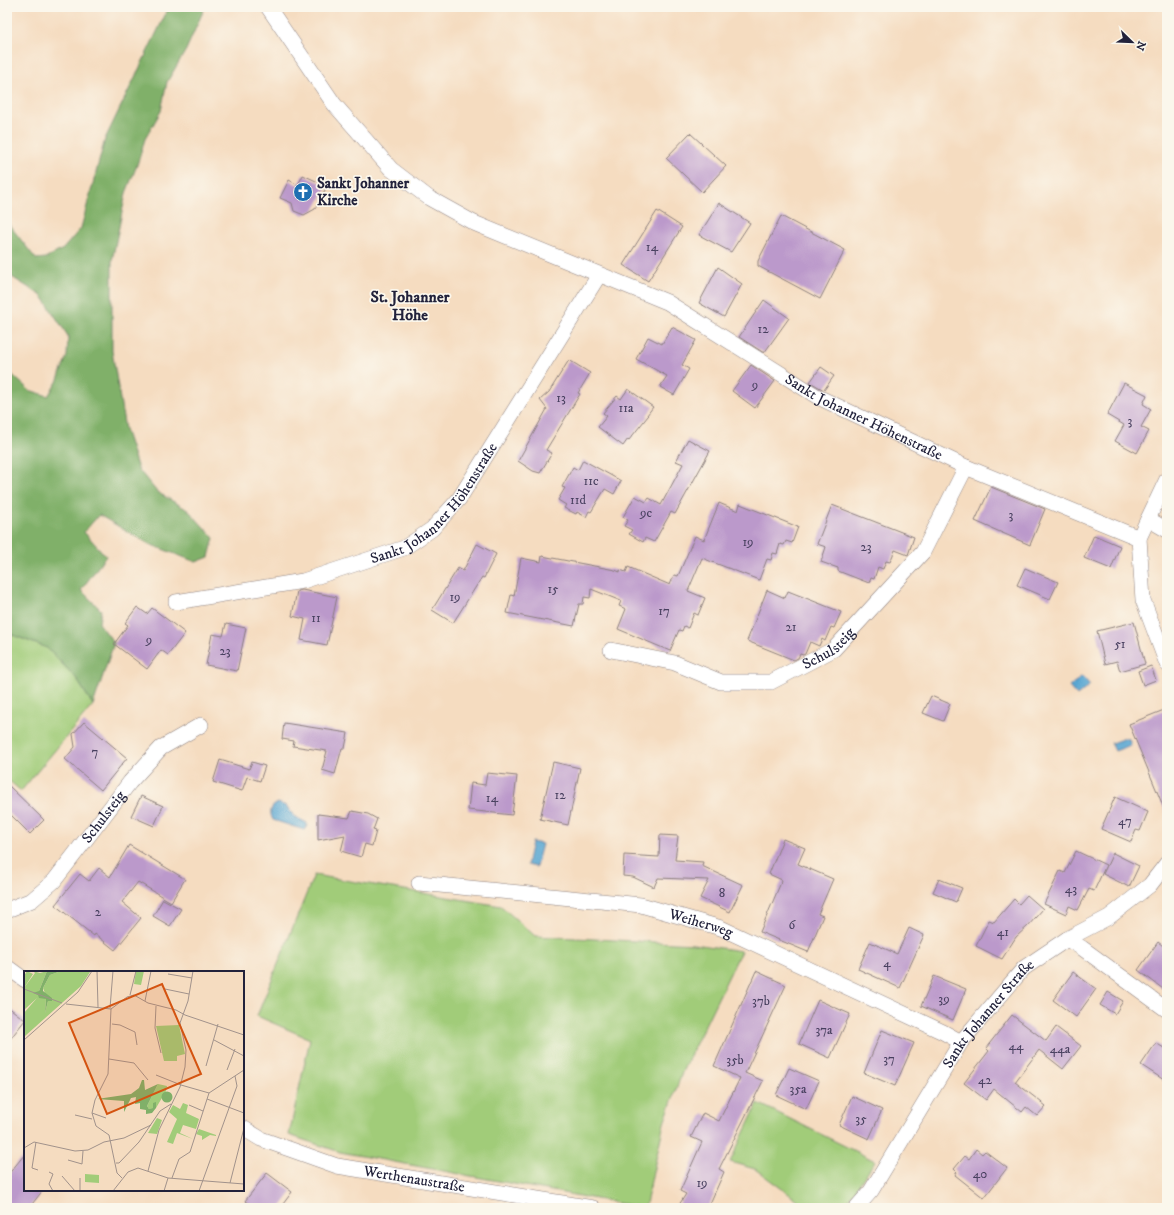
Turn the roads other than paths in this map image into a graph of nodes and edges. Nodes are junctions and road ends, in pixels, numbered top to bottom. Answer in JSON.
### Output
{"nodes":[{"id":1,"x":268,"y":7,"type":"edge"},
{"id":2,"x":599,"y":275,"type":"junction"},
{"id":3,"x":966,"y":467,"type":"junction"},
{"id":4,"x":1167,"y":480,"type":"edge"},
{"id":5,"x":1148,"y":519,"type":"junction"},
{"id":6,"x":1167,"y":530,"type":"edge"},
{"id":7,"x":1139,"y":538,"type":"junction"},
{"id":8,"x":176,"y":602,"type":"dead end"},
{"id":9,"x":611,"y":650,"type":"dead end"},
{"id":10,"x":1167,"y":664,"type":"edge"},
{"id":11,"x":201,"y":725,"type":"dead end"},
{"id":12,"x":1167,"y":864,"type":"edge"},
{"id":13,"x":419,"y":883,"type":"dead end"},
{"id":14,"x":7,"y":910,"type":"edge"},
{"id":15,"x":1068,"y":939,"type":"junction"},
{"id":16,"x":7,"y":967,"type":"edge"},
{"id":17,"x":24,"y":979,"type":"edge"},
{"id":18,"x":1167,"y":1010,"type":"edge"},
{"id":19,"x":961,"y":1042,"type":"junction"},
{"id":20,"x":244,"y":1129,"type":"edge"},
{"id":21,"x":593,"y":1208,"type":"edge"},
{"id":22,"x":856,"y":1208,"type":"edge"}],
"edges":[{"from":1,"to":2,"type":"street","name":"Sankt Johanner Höhenstraße"},
{"from":2,"to":3,"type":"street","name":"Sankt Johanner Höhenstraße"},
{"from":2,"to":8,"type":"street","name":"Sankt Johanner Höhenstraße"},
{"from":3,"to":7,"type":"street","name":"Sankt Johanner Höhenstraße"},
{"from":3,"to":9,"type":"street","name":"Schulsteig"},
{"from":4,"to":5,"type":"street"},
{"from":5,"to":6,"type":"street"},
{"from":5,"to":7,"type":"street"},
{"from":7,"to":10,"type":"street"},
{"from":11,"to":14,"type":"street","name":"Schulsteig"},
{"from":12,"to":15,"type":"street","name":"Sankt Johanner Straße"},
{"from":13,"to":19,"type":"street","name":"Weiherweg"},
{"from":15,"to":18,"type":"street"},
{"from":15,"to":19,"type":"street","name":"Sankt Johanner Straße"},
{"from":16,"to":17,"type":"street"},
{"from":19,"to":22,"type":"street","name":"Sankt Johanner Straße"},
{"from":20,"to":21,"type":"street","name":"Werthenaustraße"}]}
